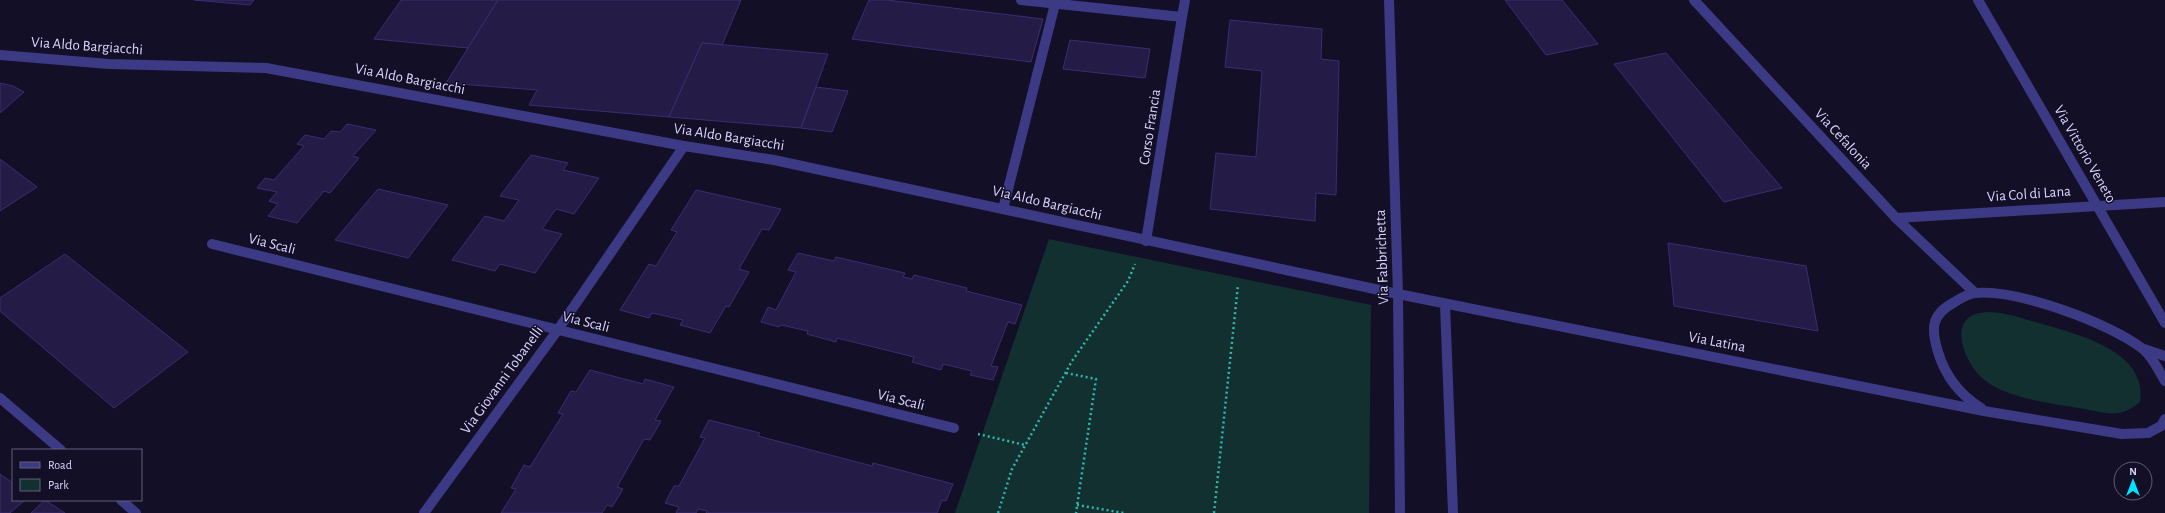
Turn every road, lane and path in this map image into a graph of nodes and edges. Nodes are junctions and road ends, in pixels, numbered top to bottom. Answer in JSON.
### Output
{"nodes":[{"id":1,"x":1021,"y":0,"type":"edge"},
{"id":2,"x":1185,"y":0,"type":"edge"},
{"id":3,"x":1389,"y":0,"type":"edge"},
{"id":4,"x":1694,"y":0,"type":"edge"},
{"id":5,"x":1978,"y":0,"type":"edge"},
{"id":6,"x":1055,"y":4,"type":"junction"},
{"id":7,"x":1182,"y":17,"type":"junction"},
{"id":8,"x":0,"y":55,"type":"edge"},
{"id":9,"x":684,"y":146,"type":"junction"},
{"id":10,"x":2165,"y":202,"type":"edge"},
{"id":11,"x":2097,"y":205,"type":"junction"},
{"id":12,"x":1003,"y":209,"type":"junction"},
{"id":13,"x":1896,"y":218,"type":"junction"},
{"id":14,"x":1146,"y":241,"type":"junction"},
{"id":15,"x":212,"y":244,"type":"dead end"},
{"id":16,"x":1240,"y":261,"type":"junction"},
{"id":17,"x":1975,"y":293,"type":"junction"},
{"id":18,"x":1398,"y":294,"type":"junction"},
{"id":19,"x":1445,"y":304,"type":"junction"},
{"id":20,"x":2165,"y":324,"type":"edge"},
{"id":21,"x":557,"y":331,"type":"junction"},
{"id":22,"x":2144,"y":349,"type":"junction"},
{"id":23,"x":2165,"y":356,"type":"edge"},
{"id":24,"x":1066,"y":373,"type":"junction"},
{"id":25,"x":2165,"y":381,"type":"edge"},
{"id":26,"x":0,"y":398,"type":"edge"},
{"id":27,"x":1984,"y":411,"type":"junction"},
{"id":28,"x":2164,"y":425,"type":"edge"},
{"id":29,"x":954,"y":428,"type":"joint"},
{"id":30,"x":1026,"y":445,"type":"junction"},
{"id":31,"x":60,"y":449,"type":"edge"},
{"id":32,"x":122,"y":501,"type":"edge"},
{"id":33,"x":1077,"y":505,"type":"junction"},
{"id":34,"x":136,"y":513,"type":"edge"},
{"id":35,"x":424,"y":513,"type":"edge"},
{"id":36,"x":998,"y":513,"type":"edge"},
{"id":37,"x":1076,"y":513,"type":"edge"},
{"id":38,"x":1124,"y":513,"type":"edge"},
{"id":39,"x":1214,"y":513,"type":"edge"},
{"id":40,"x":1400,"y":513,"type":"edge"},
{"id":41,"x":1453,"y":513,"type":"edge"}],
"edges":[{"from":1,"to":6,"type":"street"},
{"from":2,"to":7,"type":"street","name":"Corso Francia"},
{"from":3,"to":18,"type":"street","name":"Via Fabbrichetta"},
{"from":4,"to":13,"type":"street","name":"Via Cefalonia"},
{"from":5,"to":11,"type":"street","name":"Via Vittorio Veneto"},
{"from":6,"to":7,"type":"street"},
{"from":6,"to":12,"type":"street"},
{"from":7,"to":14,"type":"street","name":"Corso Francia"},
{"from":8,"to":9,"type":"street","name":"Via Aldo Bargiacchi"},
{"from":9,"to":12,"type":"street","name":"Via Aldo Bargiacchi"},
{"from":9,"to":21,"type":"street","name":"Via Giovanni Tobanelli"},
{"from":10,"to":11,"type":"street","name":"Via Col di Lana"},
{"from":11,"to":13,"type":"street","name":"Via Col di Lana"},
{"from":11,"to":20,"type":"street","name":"Via Vittorio Veneto"},
{"from":12,"to":14,"type":"street","name":"Via Aldo Bargiacchi"},
{"from":13,"to":17,"type":"street","name":"Via Cefalonia"},
{"from":14,"to":16,"type":"street","name":"Via Aldo Bargiacchi"},
{"from":14,"to":24,"type":"path"},
{"from":15,"to":21,"type":"street","name":"Via Scali"},
{"from":16,"to":18,"type":"street","name":"Via Aldo Bargiacchi"},
{"from":16,"to":39,"type":"path"},
{"from":17,"to":22,"type":"street"},
{"from":17,"to":27,"type":"street"},
{"from":18,"to":19,"type":"street","name":"Via Aldo Bargiacchi"},
{"from":18,"to":40,"type":"street","name":"Via Fabbrichetta"},
{"from":19,"to":27,"type":"street","name":"Via Latina"},
{"from":19,"to":41,"type":"street"},
{"from":21,"to":29,"type":"street","name":"Via Scali"},
{"from":21,"to":35,"type":"street","name":"Via Giovanni Tobanelli"},
{"from":22,"to":23,"type":"street"},
{"from":22,"to":25,"type":"street"},
{"from":24,"to":30,"type":"path"},
{"from":24,"to":33,"type":"path"},
{"from":26,"to":31,"type":"street"},
{"from":27,"to":28,"type":"street","name":"Via Latina"},
{"from":29,"to":30,"type":"path"},
{"from":30,"to":36,"type":"path"},
{"from":32,"to":34,"type":"street"},
{"from":33,"to":37,"type":"path"},
{"from":33,"to":38,"type":"path"}]}
